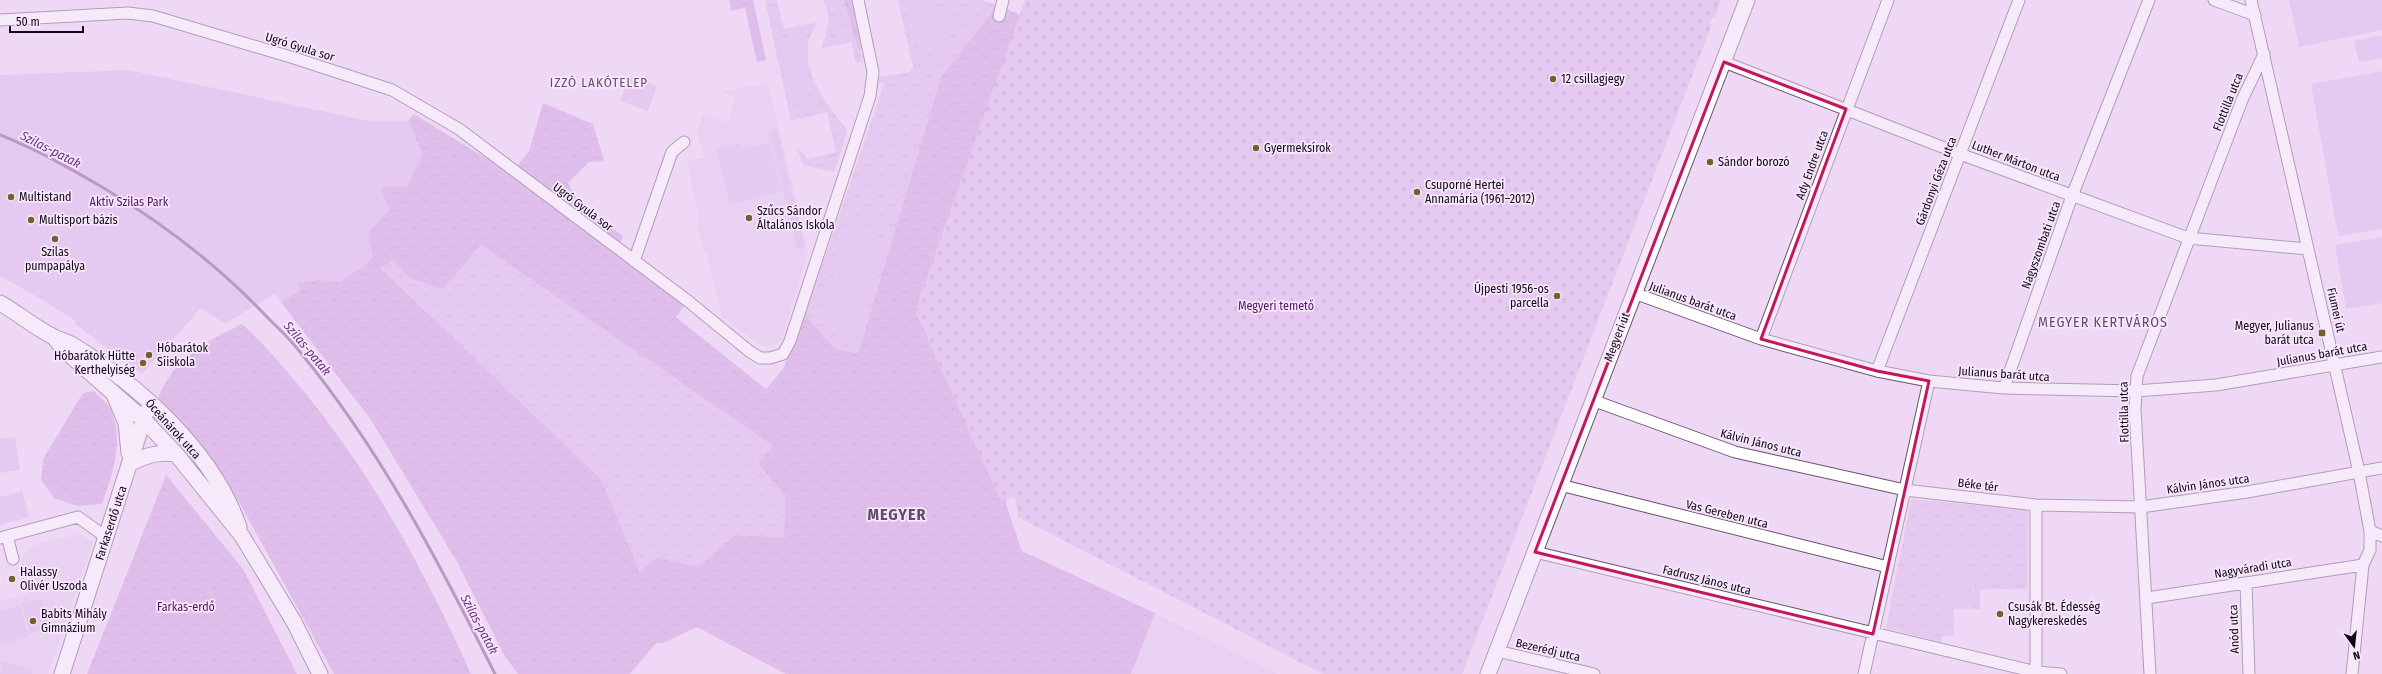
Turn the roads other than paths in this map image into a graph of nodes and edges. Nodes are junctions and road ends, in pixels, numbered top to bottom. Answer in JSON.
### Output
{"nodes":[{"id":1,"x":858,"y":0,"type":"edge"},
{"id":2,"x":1004,"y":0,"type":"edge"},
{"id":3,"x":1747,"y":0,"type":"edge"},
{"id":4,"x":1888,"y":0,"type":"edge"},
{"id":5,"x":2019,"y":0,"type":"edge"},
{"id":6,"x":2149,"y":0,"type":"edge"},
{"id":7,"x":2214,"y":0,"type":"edge"},
{"id":8,"x":2251,"y":0,"type":"edge"},
{"id":9,"x":2255,"y":15,"type":"junction"},
{"id":10,"x":999,"y":16,"type":"dead end"},
{"id":11,"x":0,"y":20,"type":"edge"},
{"id":12,"x":2264,"y":54,"type":"junction"},
{"id":13,"x":1724,"y":62,"type":"junction"},
{"id":14,"x":1846,"y":109,"type":"junction"},
{"id":15,"x":684,"y":142,"type":"dead end"},
{"id":16,"x":1960,"y":154,"type":"junction"},
{"id":17,"x":2072,"y":196,"type":"junction"},
{"id":18,"x":2188,"y":238,"type":"junction"},
{"id":19,"x":2308,"y":249,"type":"junction"},
{"id":20,"x":634,"y":261,"type":"junction"},
{"id":21,"x":1634,"y":293,"type":"junction"},
{"id":22,"x":0,"y":303,"type":"edge"},
{"id":23,"x":54,"y":337,"type":"junction"},
{"id":24,"x":1761,"y":339,"type":"junction"},
{"id":25,"x":2382,"y":357,"type":"edge"},
{"id":26,"x":2335,"y":364,"type":"junction"},
{"id":27,"x":1877,"y":371,"type":"junction"},
{"id":28,"x":1929,"y":381,"type":"junction"},
{"id":29,"x":2004,"y":388,"type":"junction"},
{"id":30,"x":2136,"y":391,"type":"junction"},
{"id":31,"x":114,"y":394,"type":"junction"},
{"id":32,"x":1592,"y":400,"type":"junction"},
{"id":33,"x":149,"y":402,"type":"junction"},
{"id":34,"x":161,"y":413,"type":"junction"},
{"id":35,"x":143,"y":420,"type":"junction"},
{"id":36,"x":176,"y":454,"type":"junction"},
{"id":37,"x":129,"y":464,"type":"junction"},
{"id":38,"x":2382,"y":468,"type":"edge"},
{"id":39,"x":2359,"y":472,"type":"junction"},
{"id":40,"x":1560,"y":484,"type":"junction"},
{"id":41,"x":1905,"y":490,"type":"junction"},
{"id":42,"x":2036,"y":505,"type":"junction"},
{"id":43,"x":2141,"y":507,"type":"junction"},
{"id":44,"x":2370,"y":531,"type":"junction"},
{"id":45,"x":242,"y":536,"type":"junction"},
{"id":46,"x":2382,"y":536,"type":"edge"},
{"id":47,"x":3,"y":537,"type":"edge"},
{"id":48,"x":106,"y":537,"type":"junction"},
{"id":49,"x":1535,"y":552,"type":"junction"},
{"id":50,"x":13,"y":559,"type":"dead end"},
{"id":51,"x":2363,"y":565,"type":"junction"},
{"id":52,"x":1888,"y":567,"type":"junction"},
{"id":53,"x":2246,"y":583,"type":"junction"},
{"id":54,"x":2147,"y":598,"type":"junction"},
{"id":55,"x":1873,"y":634,"type":"junction"},
{"id":56,"x":1497,"y":651,"type":"junction"},
{"id":57,"x":2036,"y":673,"type":"edge"},
{"id":58,"x":62,"y":674,"type":"edge"},
{"id":59,"x":320,"y":674,"type":"edge"},
{"id":60,"x":1488,"y":674,"type":"edge"},
{"id":61,"x":1594,"y":674,"type":"edge"},
{"id":62,"x":1864,"y":674,"type":"edge"},
{"id":63,"x":2061,"y":674,"type":"edge"},
{"id":64,"x":2150,"y":674,"type":"edge"},
{"id":65,"x":2249,"y":674,"type":"edge"},
{"id":66,"x":2352,"y":674,"type":"edge"}],
"edges":[{"from":1,"to":20,"type":"street","name":"Ugró Gyula sor"},
{"from":2,"to":10,"type":"street"},
{"from":3,"to":13,"type":"street","name":"Megyeri út"},
{"from":4,"to":14,"type":"street","name":"Ady Endre utca"},
{"from":5,"to":16,"type":"street","name":"Gárdonyi Géza utca"},
{"from":6,"to":17,"type":"street","name":"Nagyszombati utca"},
{"from":7,"to":9,"type":"street"},
{"from":8,"to":9,"type":"street","name":"Fiumei út"},
{"from":9,"to":12,"type":"street","name":"Fiumei út"},
{"from":11,"to":20,"type":"street","name":"Ugró Gyula sor"},
{"from":12,"to":18,"type":"street","name":"Flottilla utca"},
{"from":12,"to":19,"type":"street","name":"Fiumei út"},
{"from":13,"to":14,"type":"street","name":"Luther Márton utca"},
{"from":13,"to":21,"type":"street","name":"Megyeri út"},
{"from":14,"to":16,"type":"street","name":"Luther Márton utca"},
{"from":14,"to":24,"type":"street","name":"Ady Endre utca"},
{"from":15,"to":20,"type":"street"},
{"from":16,"to":17,"type":"street","name":"Luther Márton utca"},
{"from":16,"to":27,"type":"street","name":"Gárdonyi Géza utca"},
{"from":17,"to":18,"type":"street","name":"Luther Márton utca"},
{"from":17,"to":29,"type":"street","name":"Nagyszombati utca"},
{"from":18,"to":19,"type":"street","name":"Luther Márton utca"},
{"from":18,"to":30,"type":"street","name":"Flottilla utca"},
{"from":19,"to":26,"type":"street","name":"Fiumei út"},
{"from":21,"to":24,"type":"street","name":"Julianus barát utca"},
{"from":21,"to":32,"type":"street","name":"Megyeri út"},
{"from":22,"to":23,"type":"street","name":"Óceánárok utca"},
{"from":23,"to":31,"type":"street","name":"Óceánárok utca"},
{"from":23,"to":33,"type":"street","name":"Óceánárok utca"},
{"from":24,"to":27,"type":"street","name":"Julianus barát utca"},
{"from":25,"to":26,"type":"street","name":"Julianus barát utca"},
{"from":26,"to":30,"type":"street","name":"Julianus barát utca"},
{"from":26,"to":39,"type":"street","name":"Fiumei út"},
{"from":27,"to":28,"type":"street","name":"Julianus barát utca"},
{"from":28,"to":29,"type":"street","name":"Julianus barát utca"},
{"from":28,"to":41,"type":"street"},
{"from":29,"to":30,"type":"street","name":"Julianus barát utca"},
{"from":30,"to":43,"type":"street","name":"Flottilla utca"},
{"from":31,"to":35,"type":"street","name":"Óceánárok utca"},
{"from":31,"to":37,"type":"street","name":"Farkaserdő utca"},
{"from":32,"to":40,"type":"street","name":"Megyeri út"},
{"from":32,"to":41,"type":"street","name":"Kálvin János utca"},
{"from":33,"to":34,"type":"street","name":"Óceánárok utca"},
{"from":33,"to":35,"type":"street","name":"Farkaserdő utca"},
{"from":34,"to":35,"type":"street"},
{"from":34,"to":45,"type":"street","name":"Óceánárok utca"},
{"from":35,"to":36,"type":"street","name":"Óceánárok utca"},
{"from":35,"to":37,"type":"street","name":"Farkaserdő utca"},
{"from":36,"to":37,"type":"street"},
{"from":36,"to":45,"type":"street","name":"Óceánárok utca"},
{"from":37,"to":48,"type":"street","name":"Farkaserdő utca"},
{"from":38,"to":39,"type":"street","name":"Kálvin János utca"},
{"from":39,"to":43,"type":"street","name":"Kálvin János utca"},
{"from":39,"to":44,"type":"street","name":"Fiumei út"},
{"from":40,"to":49,"type":"street","name":"Megyeri út"},
{"from":40,"to":52,"type":"street","name":"Vas Gereben utca"},
{"from":41,"to":42,"type":"street","name":"Béke tér"},
{"from":41,"to":52,"type":"street"},
{"from":42,"to":43,"type":"street","name":"Kálvin János utca"},
{"from":42,"to":57,"type":"street"},
{"from":43,"to":54,"type":"street","name":"Flottilla utca"},
{"from":44,"to":46,"type":"street"},
{"from":44,"to":51,"type":"street","name":"Fiumei út"},
{"from":45,"to":59,"type":"street","name":"Óceánárok utca"},
{"from":47,"to":48,"type":"street"},
{"from":47,"to":50,"type":"street"},
{"from":48,"to":58,"type":"street","name":"Farkaserdő utca"},
{"from":49,"to":55,"type":"street","name":"Fadrusz János utca"},
{"from":49,"to":56,"type":"street","name":"Megyeri út"},
{"from":51,"to":53,"type":"street","name":"Nagyváradi utca"},
{"from":51,"to":66,"type":"street","name":"Fiumei út"},
{"from":52,"to":55,"type":"street"},
{"from":53,"to":54,"type":"street","name":"Nagyváradi utca"},
{"from":53,"to":65,"type":"street","name":"Anód utca"},
{"from":54,"to":64,"type":"street","name":"Flottilla utca"},
{"from":55,"to":57,"type":"street"},
{"from":55,"to":62,"type":"street"},
{"from":56,"to":60,"type":"street","name":"Megyeri út"},
{"from":56,"to":61,"type":"street","name":"Bezerédj utca"},
{"from":57,"to":63,"type":"street"}]}
